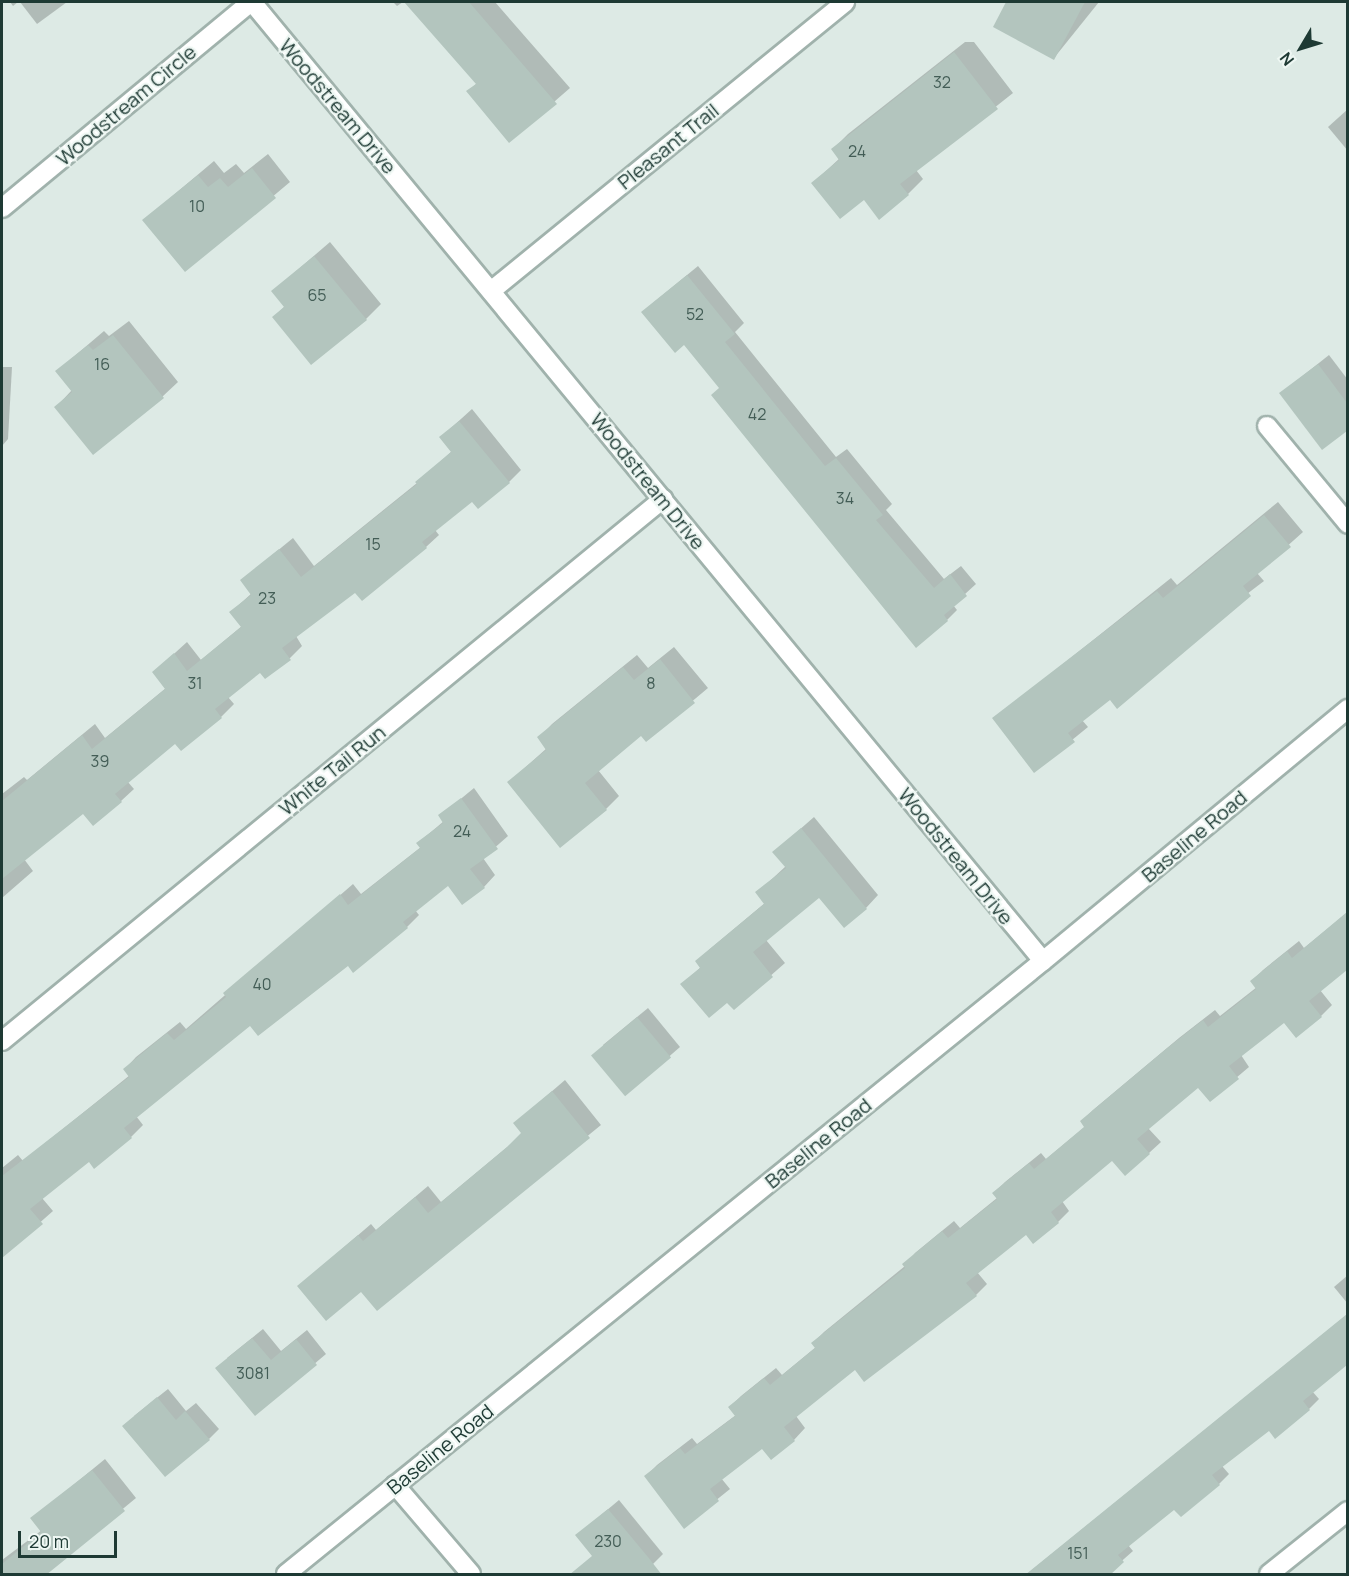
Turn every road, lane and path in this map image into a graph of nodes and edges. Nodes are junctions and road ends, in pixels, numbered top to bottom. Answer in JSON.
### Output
{"nodes":[{"id":1,"x":252,"y":2,"type":"edge"},
{"id":2,"x":844,"y":2,"type":"edge"},
{"id":3,"x":2,"y":208,"type":"edge"},
{"id":4,"x":492,"y":291,"type":"junction"},
{"id":5,"x":1267,"y":426,"type":"dead end"},
{"id":6,"x":663,"y":499,"type":"junction"},
{"id":7,"x":1347,"y":524,"type":"edge"},
{"id":8,"x":1347,"y":709,"type":"edge"},
{"id":9,"x":1043,"y":961,"type":"junction"},
{"id":10,"x":2,"y":1041,"type":"edge"},
{"id":11,"x":395,"y":1485,"type":"junction"},
{"id":12,"x":1347,"y":1511,"type":"edge"},
{"id":13,"x":286,"y":1575,"type":"edge"},
{"id":14,"x":471,"y":1575,"type":"edge"},
{"id":15,"x":1269,"y":1575,"type":"edge"}],
"edges":[{"from":1,"to":3,"type":"street","name":"Woodstream Circle"},
{"from":1,"to":4,"type":"street","name":"Woodstream Drive"},
{"from":2,"to":4,"type":"street","name":"Pleasant Trail"},
{"from":4,"to":6,"type":"street","name":"Woodstream Drive"},
{"from":5,"to":7,"type":"street"},
{"from":6,"to":9,"type":"street","name":"Woodstream Drive"},
{"from":6,"to":10,"type":"street","name":"White Tail Run"},
{"from":8,"to":9,"type":"street","name":"Baseline Road"},
{"from":9,"to":11,"type":"street","name":"Baseline Road"},
{"from":11,"to":13,"type":"street","name":"Baseline Road"},
{"from":11,"to":14,"type":"street"},
{"from":12,"to":15,"type":"street"}]}
